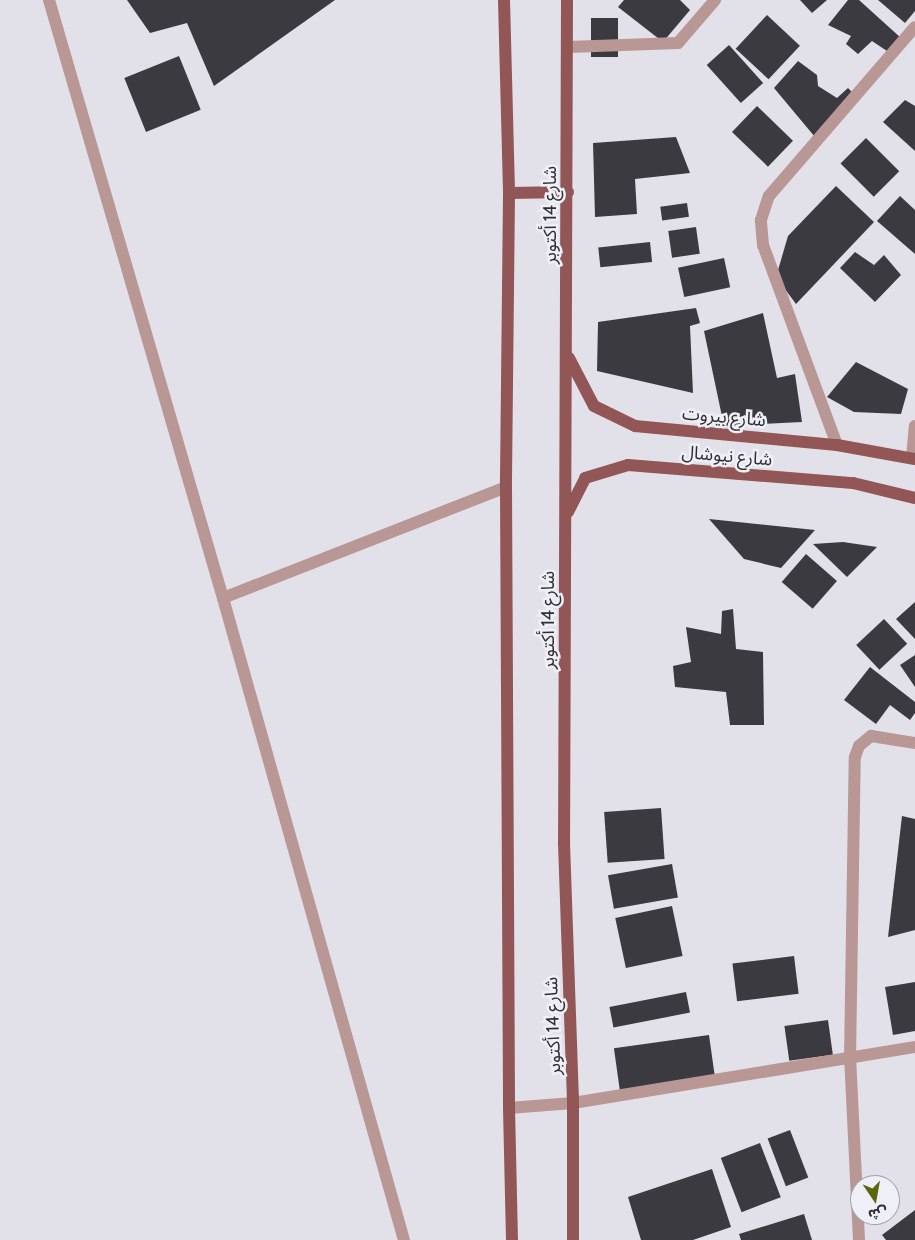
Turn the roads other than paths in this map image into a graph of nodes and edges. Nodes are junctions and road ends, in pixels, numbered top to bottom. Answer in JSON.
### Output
{"nodes":[{"id":1,"x":49,"y":0,"type":"edge"},
{"id":2,"x":504,"y":0,"type":"edge"},
{"id":3,"x":567,"y":0,"type":"edge"},
{"id":4,"x":715,"y":0,"type":"edge"},
{"id":5,"x":915,"y":28,"type":"edge"},
{"id":6,"x":568,"y":48,"type":"junction"},
{"id":7,"x":568,"y":192,"type":"junction"},
{"id":8,"x":509,"y":193,"type":"junction"},
{"id":9,"x":566,"y":352,"type":"junction"},
{"id":10,"x":915,"y":426,"type":"edge"},
{"id":11,"x":837,"y":445,"type":"junction"},
{"id":12,"x":914,"y":459,"type":"edge"},
{"id":13,"x":506,"y":487,"type":"junction"},
{"id":14,"x":915,"y":498,"type":"edge"},
{"id":15,"x":565,"y":522,"type":"junction"},
{"id":16,"x":223,"y":598,"type":"junction"},
{"id":17,"x":915,"y":743,"type":"edge"},
{"id":18,"x":915,"y":1047,"type":"edge"},
{"id":19,"x":850,"y":1059,"type":"junction"},
{"id":20,"x":573,"y":1103,"type":"junction"},
{"id":21,"x":509,"y":1108,"type":"junction"},
{"id":22,"x":404,"y":1240,"type":"edge"},
{"id":23,"x":512,"y":1240,"type":"edge"},
{"id":24,"x":573,"y":1240,"type":"edge"},
{"id":25,"x":859,"y":1240,"type":"edge"}],
"edges":[{"from":1,"to":16,"type":"street"},
{"from":2,"to":8,"type":"main road"},
{"from":3,"to":6,"type":"main road","name":"شارع 14 أكتوبر"},
{"from":4,"to":6,"type":"street"},
{"from":5,"to":11,"type":"street"},
{"from":6,"to":7,"type":"main road","name":"شارع 14 أكتوبر"},
{"from":7,"to":8,"type":"main road"},
{"from":7,"to":9,"type":"main road","name":"شارع 14 أكتوبر"},
{"from":8,"to":13,"type":"main road"},
{"from":9,"to":11,"type":"main road","name":"شارع بيروت"},
{"from":9,"to":15,"type":"main road","name":"شارع 14 أكتوبر"},
{"from":10,"to":12,"type":"street"},
{"from":11,"to":12,"type":"main road","name":"شارع بيروت"},
{"from":13,"to":16,"type":"street"},
{"from":13,"to":21,"type":"main road"},
{"from":14,"to":15,"type":"main road","name":"شارع نيوشال"},
{"from":15,"to":20,"type":"main road","name":"شارع 14 أكتوبر"},
{"from":16,"to":22,"type":"street"},
{"from":17,"to":19,"type":"street"},
{"from":18,"to":19,"type":"street"},
{"from":19,"to":20,"type":"street"},
{"from":19,"to":25,"type":"street"},
{"from":20,"to":21,"type":"street"},
{"from":20,"to":24,"type":"main road","name":"شارع 14 أكتوبر"},
{"from":21,"to":23,"type":"main road"}]}
